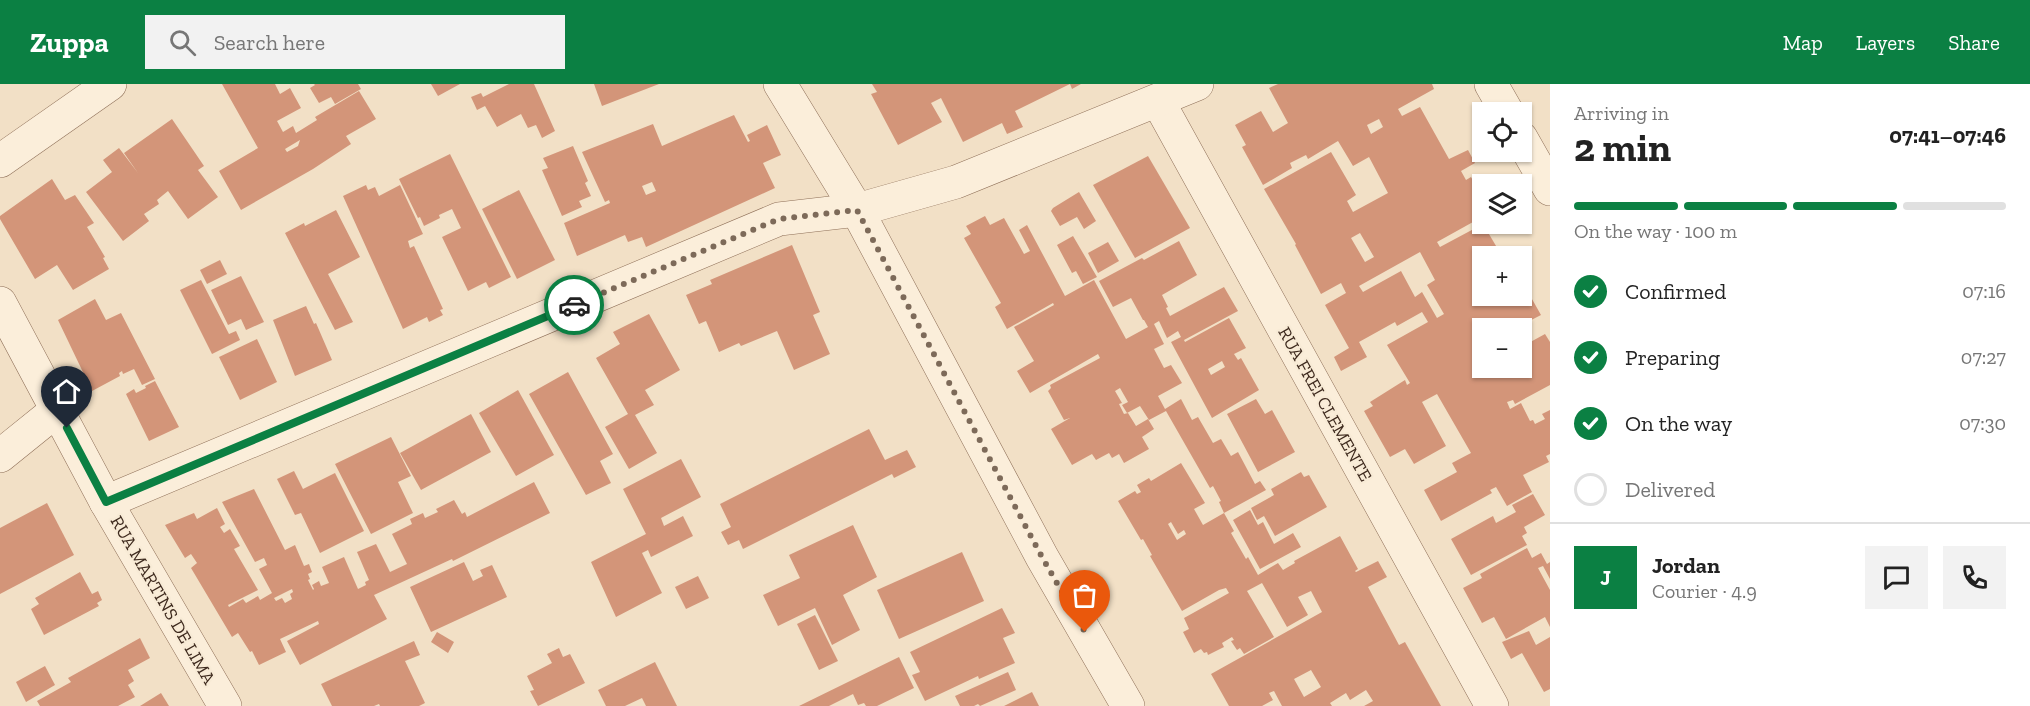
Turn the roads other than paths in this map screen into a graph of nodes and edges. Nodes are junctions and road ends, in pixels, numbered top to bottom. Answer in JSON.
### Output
{"nodes":[{"id":1,"x":110,"y":84,"type":"edge"},
{"id":2,"x":780,"y":84,"type":"edge"},
{"id":3,"x":1197,"y":84,"type":"edge"},
{"id":4,"x":1491,"y":84,"type":"edge"},
{"id":5,"x":1158,"y":101,"type":"junction"},
{"id":6,"x":1501,"y":102,"type":"edge"},
{"id":7,"x":1532,"y":157,"type":"edge"},
{"id":8,"x":0,"y":161,"type":"edge"},
{"id":9,"x":1550,"y":189,"type":"edge"},
{"id":10,"x":857,"y":210,"type":"junction"},
{"id":11,"x":0,"y":303,"type":"edge"},
{"id":12,"x":57,"y":410,"type":"junction"},
{"id":13,"x":0,"y":456,"type":"edge"},
{"id":14,"x":106,"y":502,"type":"junction"},
{"id":15,"x":225,"y":706,"type":"edge"},
{"id":16,"x":1128,"y":706,"type":"edge"},
{"id":17,"x":1492,"y":706,"type":"edge"}],
"edges":[{"from":1,"to":8,"type":"street"},
{"from":2,"to":10,"type":"street"},
{"from":3,"to":5,"type":"street"},
{"from":4,"to":6,"type":"street"},
{"from":5,"to":10,"type":"street"},
{"from":5,"to":17,"type":"street","name":"RUA FREI CLEMENTE"},
{"from":7,"to":9,"type":"street"},
{"from":10,"to":14,"type":"street"},
{"from":10,"to":16,"type":"street"},
{"from":11,"to":12,"type":"street","name":"RUA MARTINS DE LIMA"},
{"from":12,"to":13,"type":"street"},
{"from":12,"to":14,"type":"street","name":"RUA MARTINS DE LIMA"},
{"from":14,"to":15,"type":"street","name":"RUA MARTINS DE LIMA"}]}
